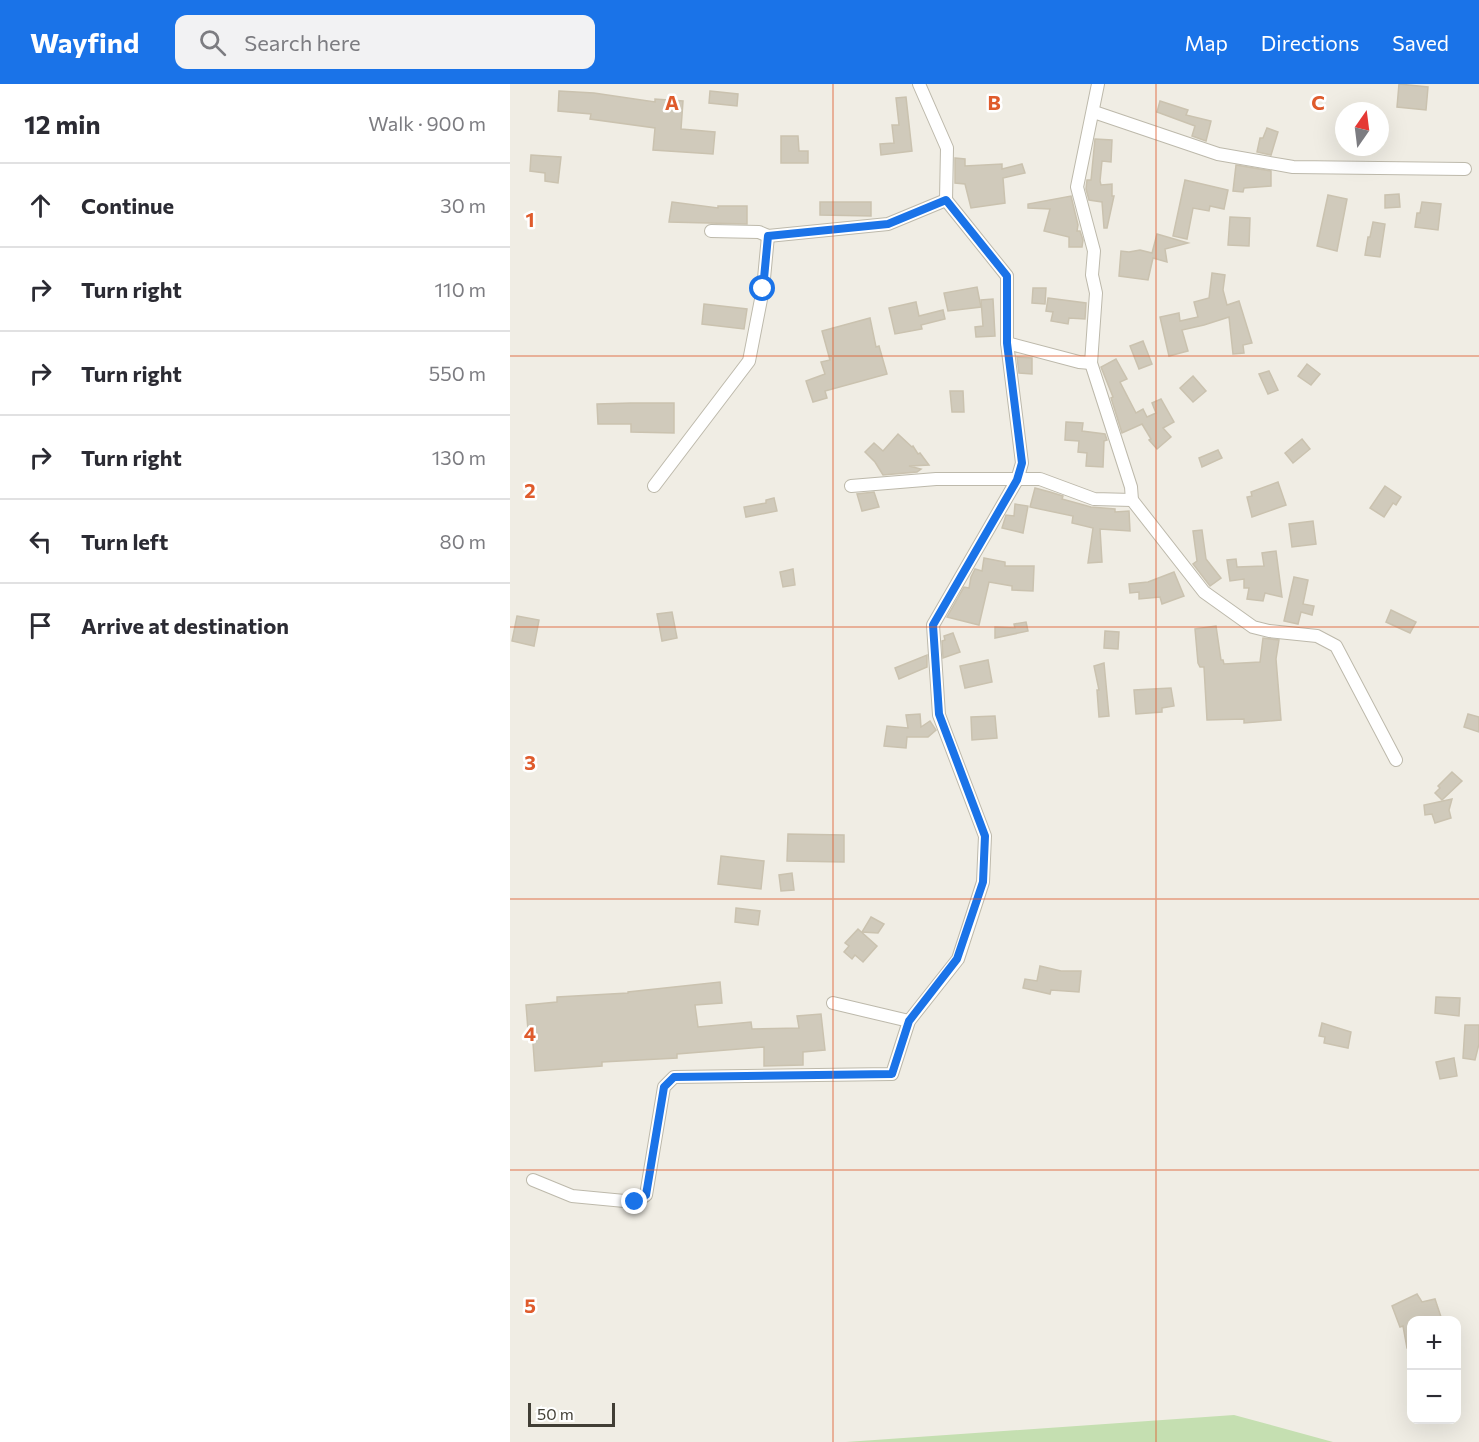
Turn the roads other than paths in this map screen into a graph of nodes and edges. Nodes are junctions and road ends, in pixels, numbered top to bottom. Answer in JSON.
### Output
{"nodes":[{"id":1,"x":920,"y":84,"type":"edge"},
{"id":2,"x":1098,"y":84,"type":"edge"},
{"id":3,"x":1094,"y":112,"type":"junction"},
{"id":4,"x":1465,"y":169,"type":"dead end"},
{"id":5,"x":946,"y":200,"type":"junction"},
{"id":6,"x":711,"y":231,"type":"dead end"},
{"id":7,"x":768,"y":236,"type":"junction"},
{"id":8,"x":1007,"y":343,"type":"junction"},
{"id":9,"x":1091,"y":363,"type":"junction"},
{"id":10,"x":1017,"y":480,"type":"junction"},
{"id":11,"x":654,"y":486,"type":"dead end"},
{"id":12,"x":851,"y":486,"type":"dead end"},
{"id":13,"x":1132,"y":500,"type":"junction"},
{"id":14,"x":1396,"y":760,"type":"dead end"},
{"id":15,"x":833,"y":1003,"type":"dead end"},
{"id":16,"x":909,"y":1021,"type":"junction"},
{"id":17,"x":533,"y":1180,"type":"dead end"}],
"edges":[{"from":1,"to":5,"type":"street"},
{"from":2,"to":3,"type":"street"},
{"from":3,"to":4,"type":"street"},
{"from":3,"to":9,"type":"street"},
{"from":5,"to":7,"type":"street"},
{"from":5,"to":8,"type":"street"},
{"from":6,"to":7,"type":"street"},
{"from":7,"to":11,"type":"street"},
{"from":8,"to":9,"type":"street"},
{"from":8,"to":10,"type":"street"},
{"from":9,"to":13,"type":"street"},
{"from":10,"to":12,"type":"street"},
{"from":10,"to":13,"type":"street"},
{"from":10,"to":16,"type":"street"},
{"from":13,"to":14,"type":"street"},
{"from":15,"to":16,"type":"street"},
{"from":16,"to":17,"type":"street"}]}
